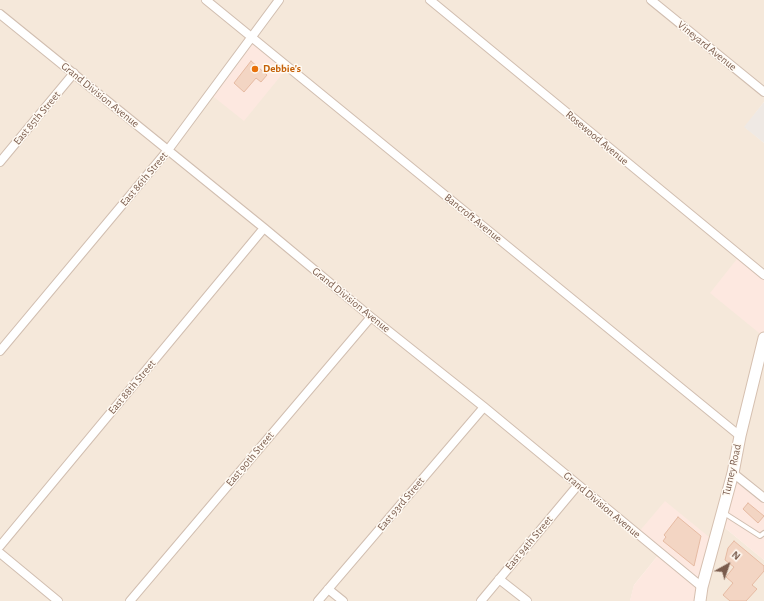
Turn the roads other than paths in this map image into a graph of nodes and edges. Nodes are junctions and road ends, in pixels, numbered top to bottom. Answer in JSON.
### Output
{"nodes":[{"id":1,"x":206,"y":0,"type":"edge"},
{"id":2,"x":279,"y":0,"type":"edge"},
{"id":3,"x":430,"y":0,"type":"edge"},
{"id":4,"x":651,"y":0,"type":"edge"},
{"id":5,"x":0,"y":14,"type":"edge"},
{"id":6,"x":252,"y":37,"type":"junction"},
{"id":7,"x":74,"y":74,"type":"junction"},
{"id":8,"x":764,"y":92,"type":"edge"},
{"id":9,"x":168,"y":150,"type":"junction"},
{"id":10,"x":0,"y":162,"type":"edge"},
{"id":11,"x":264,"y":228,"type":"junction"},
{"id":12,"x":764,"y":275,"type":"edge"},
{"id":13,"x":371,"y":317,"type":"junction"},
{"id":14,"x":764,"y":338,"type":"edge"},
{"id":15,"x":0,"y":351,"type":"edge"},
{"id":16,"x":484,"y":407,"type":"junction"},
{"id":17,"x":740,"y":436,"type":"junction"},
{"id":18,"x":733,"y":473,"type":"junction"},
{"id":19,"x":578,"y":485,"type":"junction"},
{"id":20,"x":764,"y":498,"type":"edge"},
{"id":21,"x":722,"y":512,"type":"junction"},
{"id":22,"x":764,"y":533,"type":"edge"},
{"id":23,"x":0,"y":546,"type":"edge"},
{"id":24,"x":0,"y":553,"type":"edge"},
{"id":25,"x":499,"y":579,"type":"junction"},
{"id":26,"x":702,"y":587,"type":"junction"},
{"id":27,"x":328,"y":589,"type":"junction"},
{"id":28,"x":58,"y":601,"type":"edge"},
{"id":29,"x":130,"y":601,"type":"edge"},
{"id":30,"x":318,"y":601,"type":"edge"},
{"id":31,"x":343,"y":601,"type":"edge"},
{"id":32,"x":481,"y":601,"type":"edge"},
{"id":33,"x":527,"y":601,"type":"edge"},
{"id":34,"x":700,"y":601,"type":"edge"}],
"edges":[{"from":1,"to":6,"type":"street","name":"Bancroft Avenue"},
{"from":2,"to":6,"type":"street","name":"East 86th Street"},
{"from":3,"to":12,"type":"street","name":"Rosewood Avenue"},
{"from":4,"to":8,"type":"street","name":"Vineyard Avenue"},
{"from":5,"to":7,"type":"street","name":"Grand Division Avenue"},
{"from":6,"to":9,"type":"street","name":"East 86th Street"},
{"from":6,"to":17,"type":"street","name":"Bancroft Avenue"},
{"from":7,"to":9,"type":"street","name":"Grand Division Avenue"},
{"from":7,"to":10,"type":"street","name":"East 85th Street"},
{"from":9,"to":11,"type":"street","name":"Grand Division Avenue"},
{"from":9,"to":15,"type":"street","name":"East 86th Street"},
{"from":11,"to":13,"type":"street","name":"Grand Division Avenue"},
{"from":11,"to":23,"type":"street","name":"East 88th Street"},
{"from":13,"to":16,"type":"street","name":"Grand Division Avenue"},
{"from":13,"to":29,"type":"street","name":"East 90th Street"},
{"from":14,"to":17,"type":"main road","name":"Turney Road"},
{"from":16,"to":19,"type":"street","name":"Grand Division Avenue"},
{"from":16,"to":27,"type":"street","name":"East 93rd Street"},
{"from":17,"to":18,"type":"main road","name":"Turney Road"},
{"from":18,"to":20,"type":"street"},
{"from":18,"to":21,"type":"main road","name":"Turney Road"},
{"from":19,"to":25,"type":"street","name":"East 94th Street"},
{"from":19,"to":26,"type":"street","name":"Grand Division Avenue"},
{"from":21,"to":22,"type":"lane"},
{"from":21,"to":26,"type":"main road","name":"Turney Road"},
{"from":24,"to":28,"type":"street"},
{"from":25,"to":32,"type":"street","name":"East 94th Street"},
{"from":25,"to":33,"type":"street"},
{"from":26,"to":34,"type":"main road","name":"Turney Road"},
{"from":27,"to":30,"type":"street","name":"East 93rd Street"},
{"from":27,"to":31,"type":"street"}]}
